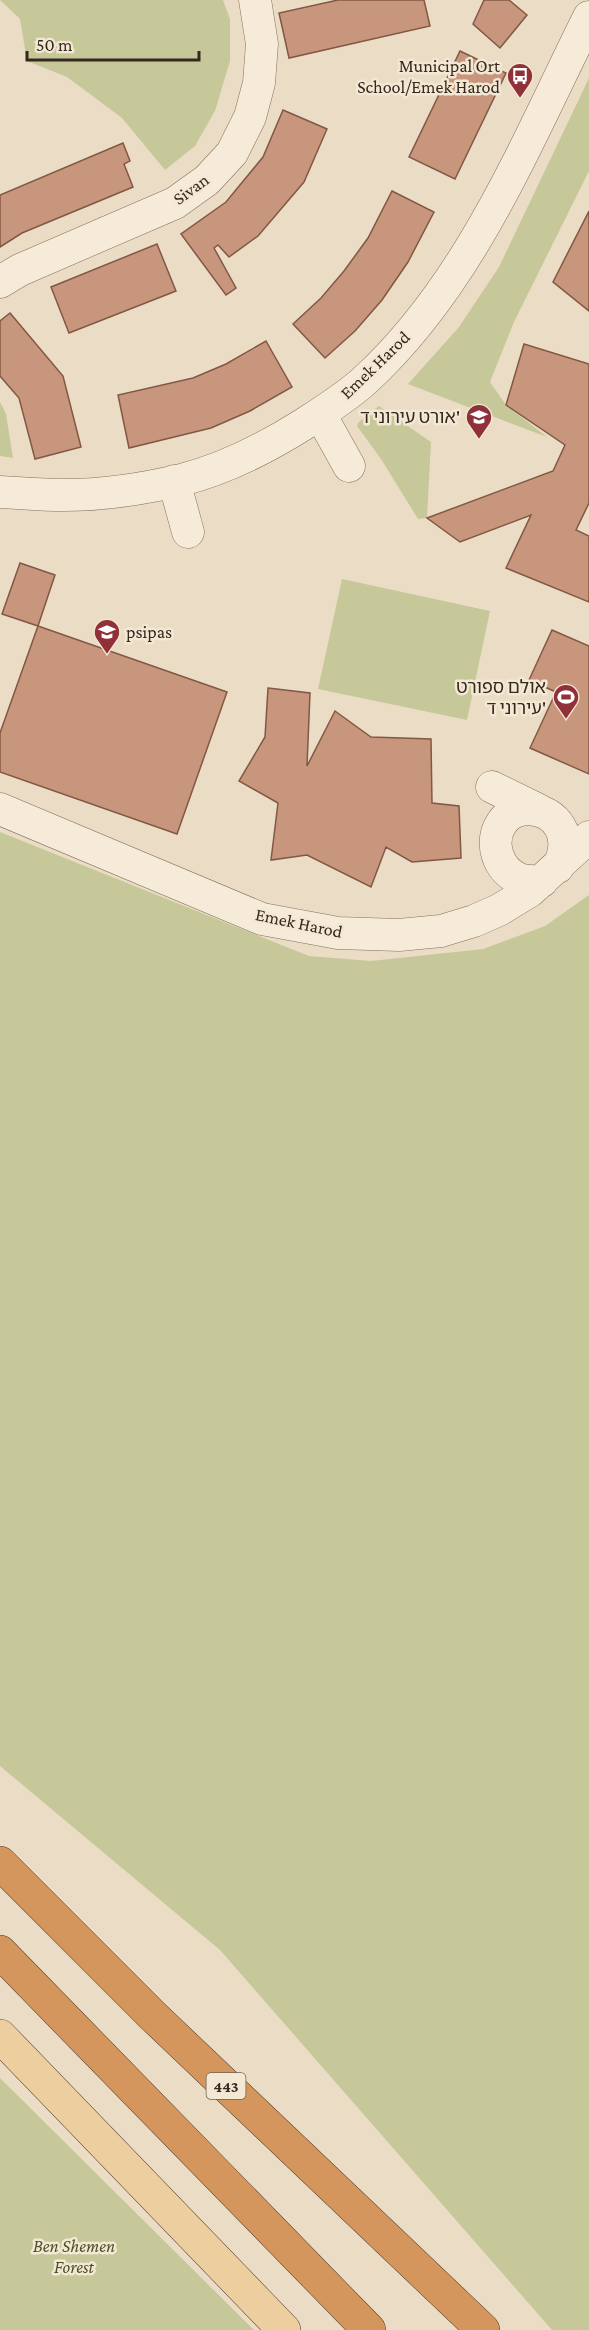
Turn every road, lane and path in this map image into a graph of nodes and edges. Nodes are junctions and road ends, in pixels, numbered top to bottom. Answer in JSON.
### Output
{"nodes":[{"id":1,"x":255,"y":0,"type":"edge"},
{"id":2,"x":589,"y":17,"type":"edge"},
{"id":3,"x":0,"y":282,"type":"edge"},
{"id":4,"x":320,"y":414,"type":"junction"},
{"id":5,"x":349,"y":466,"type":"dead end"},
{"id":6,"x":174,"y":481,"type":"junction"},
{"id":7,"x":0,"y":492,"type":"edge"},
{"id":8,"x":188,"y":532,"type":"dead end"},
{"id":9,"x":492,"y":787,"type":"dead end"},
{"id":10,"x":0,"y":808,"type":"edge"},
{"id":11,"x":539,"y":810,"type":"junction"},
{"id":12,"x":589,"y":837,"type":"edge"},
{"id":13,"x":550,"y":874,"type":"junction"},
{"id":14,"x":0,"y":1863,"type":"edge"},
{"id":15,"x":0,"y":1952,"type":"edge"},
{"id":16,"x":0,"y":2036,"type":"edge"},
{"id":17,"x":284,"y":2330,"type":"edge"},
{"id":18,"x":369,"y":2330,"type":"edge"},
{"id":19,"x":483,"y":2330,"type":"edge"}],
"edges":[{"from":1,"to":3,"type":"street","name":"Sivan"},
{"from":2,"to":4,"type":"street","name":"Emek Harod"},
{"from":4,"to":5,"type":"street"},
{"from":4,"to":6,"type":"street","name":"Emek Harod"},
{"from":6,"to":7,"type":"street","name":"Emek Harod"},
{"from":6,"to":8,"type":"street"},
{"from":9,"to":11,"type":"street"},
{"from":10,"to":13,"type":"street","name":"Emek Harod"},
{"from":11,"to":13,"type":"street"},
{"from":11,"to":13,"type":"street"},
{"from":12,"to":13,"type":"street","name":"Emek Harod"},
{"from":14,"to":19,"type":"highway","number":"443"},
{"from":15,"to":18,"type":"highway"},
{"from":16,"to":17,"type":"main road"}]}
